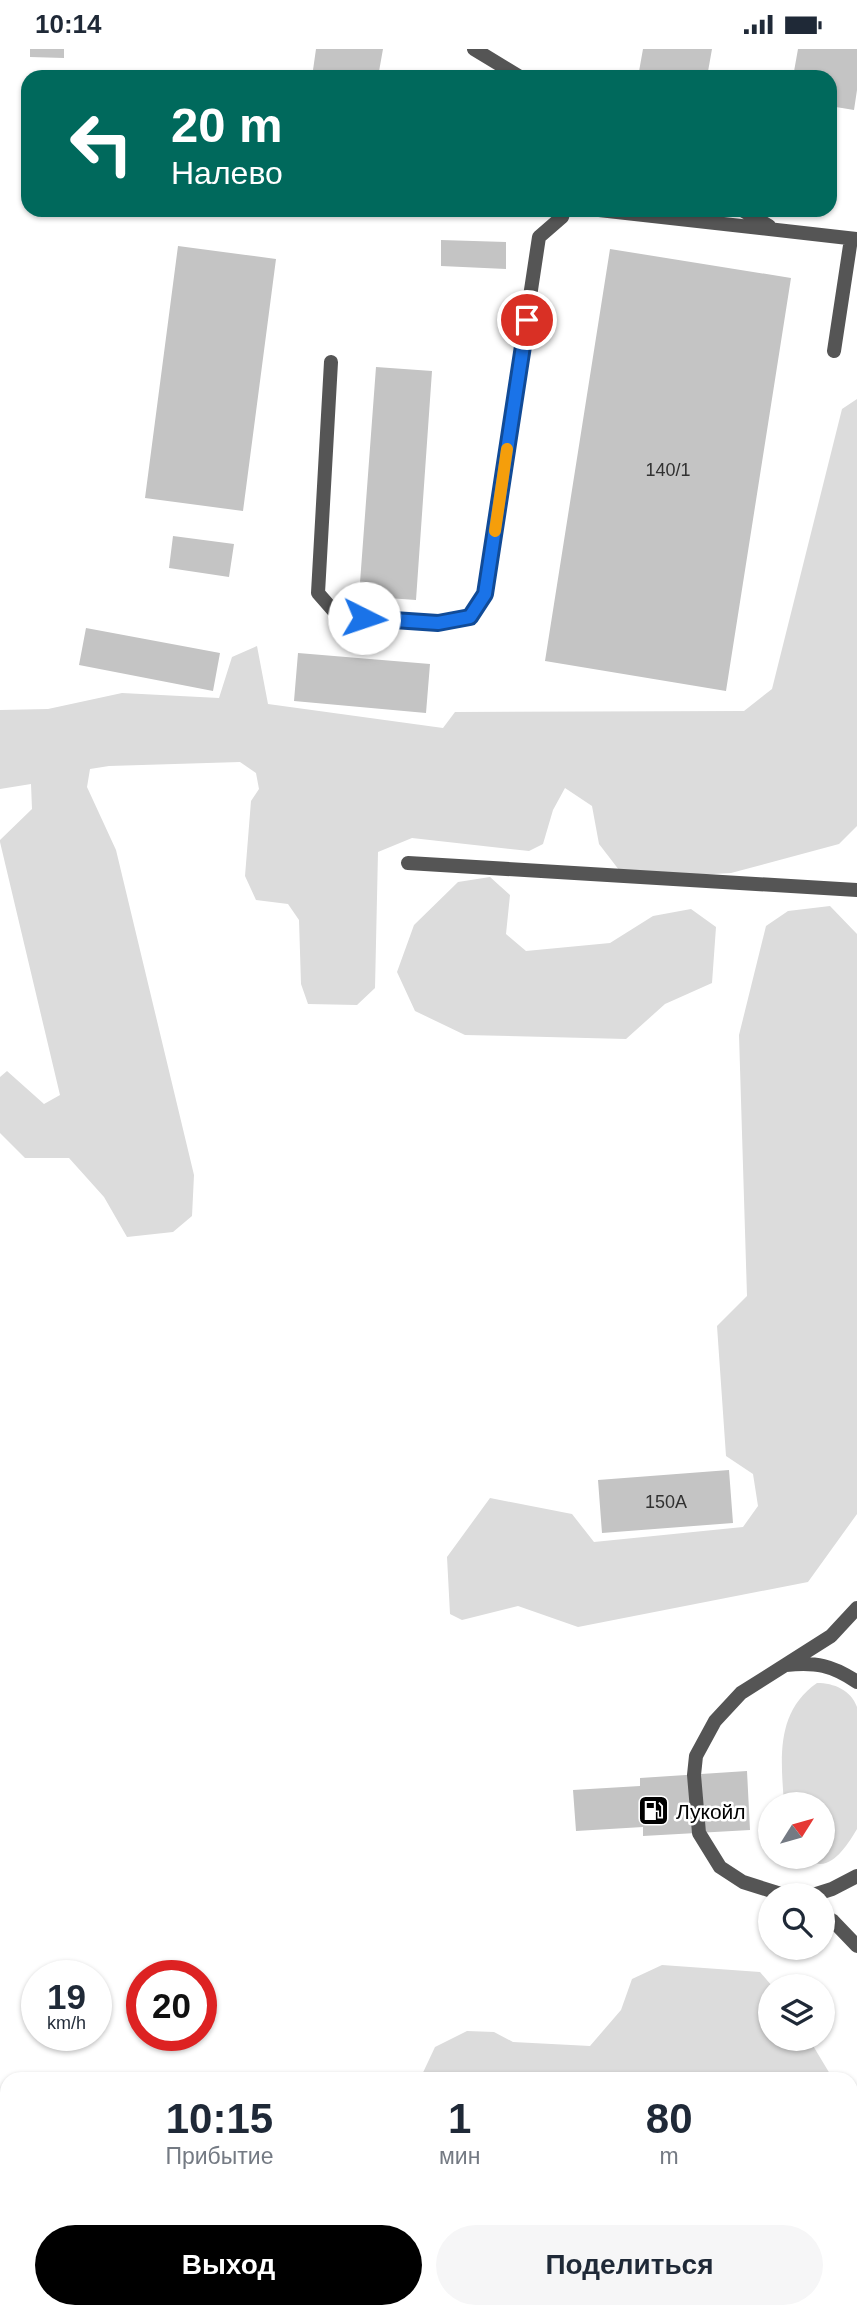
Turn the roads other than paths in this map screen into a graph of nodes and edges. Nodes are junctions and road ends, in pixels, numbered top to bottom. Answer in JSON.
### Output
{"nodes":[{"id":1,"x":474,"y":49,"type":"edge"},
{"id":2,"x":508,"y":70,"type":"edge"},
{"id":3,"x":562,"y":217,"type":"edge"},
{"id":4,"x":663,"y":217,"type":"edge"},
{"id":5,"x":753,"y":217,"type":"edge"},
{"id":6,"x":773,"y":229,"type":"junction"},
{"id":7,"x":854,"y":239,"type":"edge"},
{"id":8,"x":834,"y":351,"type":"dead end"},
{"id":9,"x":331,"y":362,"type":"dead end"},
{"id":10,"x":408,"y":863,"type":"dead end"},
{"id":11,"x":857,"y":890,"type":"edge"},
{"id":12,"x":857,"y":1608,"type":"edge"},
{"id":13,"x":782,"y":1666,"type":"junction"},
{"id":14,"x":857,"y":1682,"type":"edge"},
{"id":15,"x":857,"y":1876,"type":"edge"},
{"id":16,"x":758,"y":1887,"type":"edge"},
{"id":17,"x":835,"y":1887,"type":"edge"},
{"id":18,"x":835,"y":1923,"type":"edge"},
{"id":19,"x":857,"y":1946,"type":"edge"}],
"edges":[{"from":1,"to":2,"type":"lane"},
{"from":3,"to":9,"type":"lane"},
{"from":4,"to":6,"type":"lane"},
{"from":5,"to":6,"type":"lane"},
{"from":6,"to":7,"type":"lane"},
{"from":7,"to":8,"type":"lane"},
{"from":10,"to":11,"type":"lane"},
{"from":12,"to":13,"type":"lane"},
{"from":13,"to":14,"type":"lane"},
{"from":13,"to":16,"type":"lane"},
{"from":15,"to":17,"type":"lane"},
{"from":18,"to":19,"type":"lane"}]}
